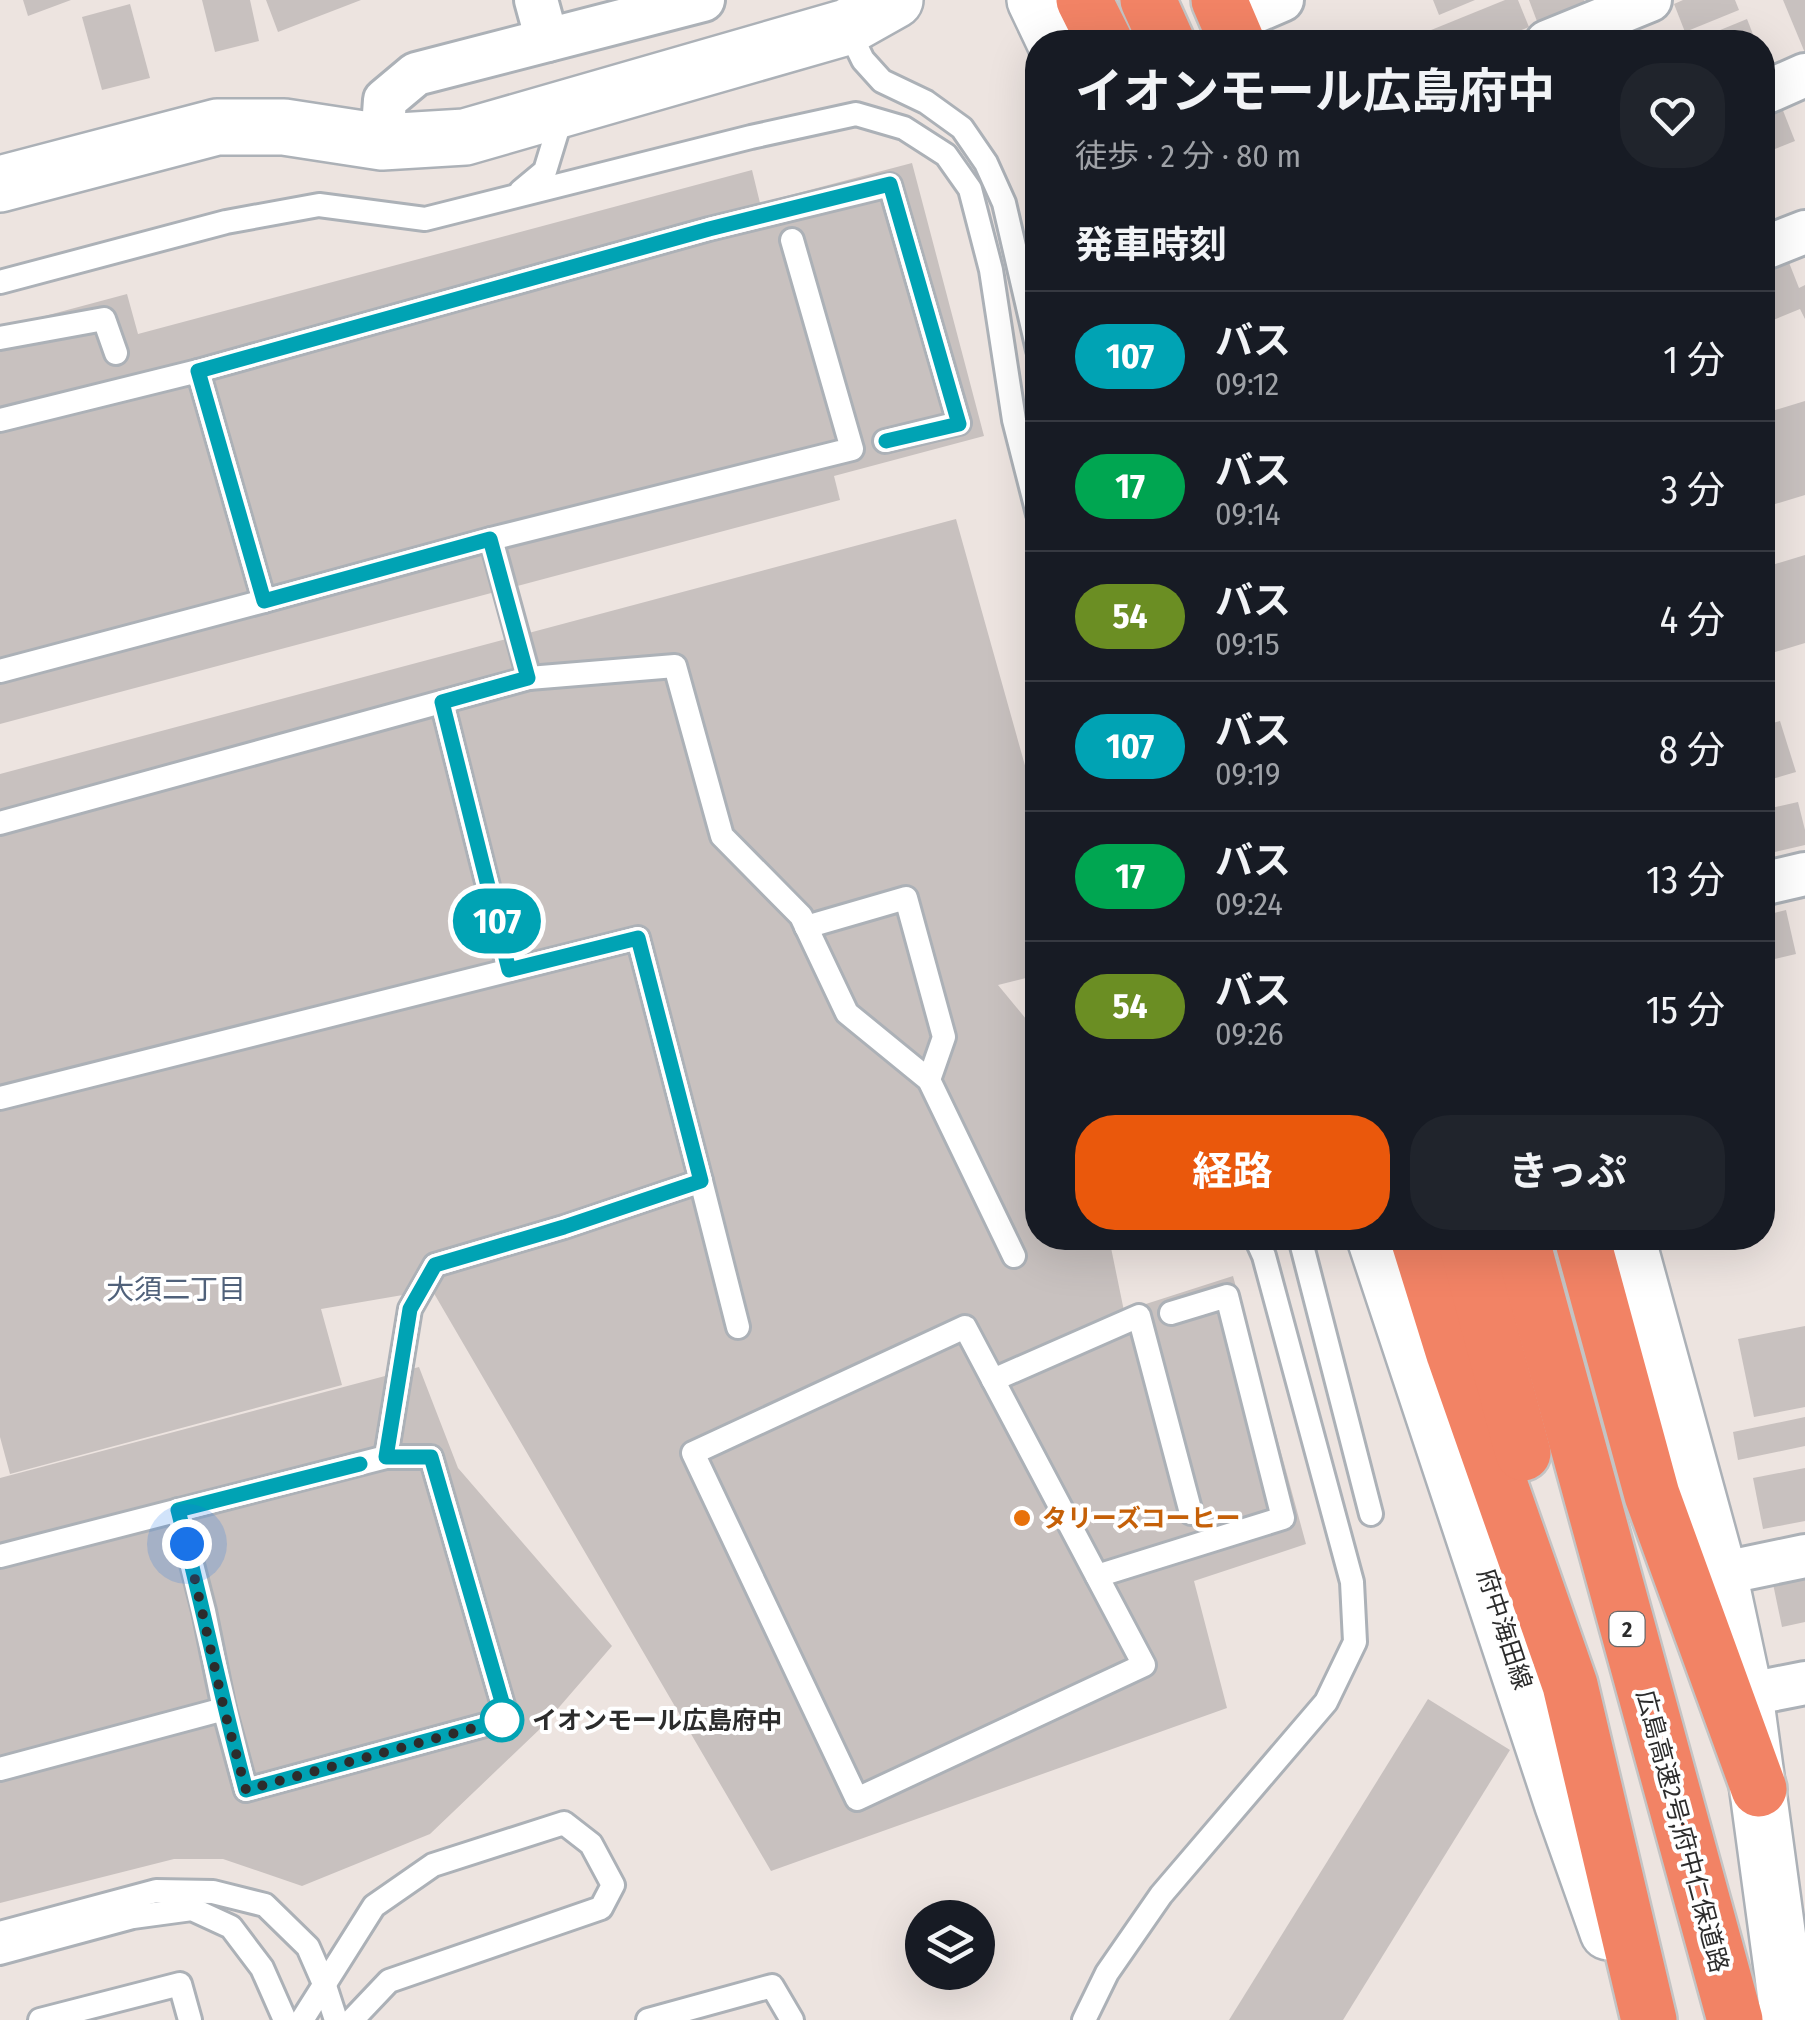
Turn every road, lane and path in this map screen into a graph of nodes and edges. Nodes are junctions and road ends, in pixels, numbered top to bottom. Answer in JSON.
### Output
{"nodes":[{"id":1,"x":703,"y":0,"type":"edge"},
{"id":2,"x":895,"y":0,"type":"edge"},
{"id":3,"x":1035,"y":0,"type":"edge"},
{"id":4,"x":1047,"y":0,"type":"edge"},
{"id":5,"x":1084,"y":0,"type":"edge"},
{"id":6,"x":1148,"y":0,"type":"edge"},
{"id":7,"x":1650,"y":0,"type":"edge"},
{"id":8,"x":542,"y":20,"type":"edge"},
{"id":9,"x":847,"y":27,"type":"junction"},
{"id":10,"x":1049,"y":30,"type":"edge"},
{"id":11,"x":1061,"y":30,"type":"edge"},
{"id":12,"x":1099,"y":30,"type":"edge"},
{"id":13,"x":1162,"y":30,"type":"edge"},
{"id":14,"x":1577,"y":30,"type":"edge"},
{"id":15,"x":1805,"y":75,"type":"edge"},
{"id":16,"x":1775,"y":88,"type":"edge"},
{"id":17,"x":564,"y":108,"type":"junction"},
{"id":18,"x":382,"y":142,"type":"junction"},
{"id":19,"x":0,"y":184,"type":"edge"},
{"id":20,"x":515,"y":196,"type":"junction"},
{"id":21,"x":1805,"y":232,"type":"edge"},
{"id":22,"x":792,"y":240,"type":"dead end"},
{"id":23,"x":1775,"y":244,"type":"edge"},
{"id":24,"x":0,"y":282,"type":"edge"},
{"id":25,"x":1025,"y":293,"type":"edge"},
{"id":26,"x":0,"y":338,"type":"edge"},
{"id":27,"x":116,"y":353,"type":"dead end"},
{"id":28,"x":198,"y":371,"type":"junction"},
{"id":29,"x":0,"y":420,"type":"edge"},
{"id":30,"x":886,"y":441,"type":"dead end"},
{"id":31,"x":1025,"y":463,"type":"edge"},
{"id":32,"x":490,"y":539,"type":"junction"},
{"id":33,"x":264,"y":601,"type":"junction"},
{"id":34,"x":0,"y":672,"type":"edge"},
{"id":35,"x":528,"y":678,"type":"junction"},
{"id":36,"x":442,"y":702,"type":"junction"},
{"id":37,"x":0,"y":823,"type":"edge"},
{"id":38,"x":1805,"y":874,"type":"edge"},
{"id":39,"x":1775,"y":881,"type":"edge"},
{"id":40,"x":806,"y":927,"type":"junction"},
{"id":41,"x":509,"y":970,"type":"junction"},
{"id":42,"x":929,"y":1080,"type":"junction"},
{"id":43,"x":0,"y":1098,"type":"edge"},
{"id":44,"x":701,"y":1181,"type":"junction"},
{"id":45,"x":1261,"y":1250,"type":"edge"},
{"id":46,"x":1303,"y":1250,"type":"edge"},
{"id":47,"x":1379,"y":1250,"type":"edge"},
{"id":48,"x":1422,"y":1250,"type":"edge"},
{"id":49,"x":1467,"y":1250,"type":"edge"},
{"id":50,"x":1524,"y":1250,"type":"edge"},
{"id":51,"x":1585,"y":1250,"type":"edge"},
{"id":52,"x":1630,"y":1250,"type":"edge"},
{"id":53,"x":1014,"y":1256,"type":"dead end"},
{"id":54,"x":1171,"y":1313,"type":"dead end"},
{"id":55,"x":738,"y":1327,"type":"dead end"},
{"id":56,"x":993,"y":1380,"type":"junction"},
{"id":57,"x":386,"y":1457,"type":"junction"},
{"id":58,"x":178,"y":1510,"type":"junction"},
{"id":59,"x":1191,"y":1513,"type":"dead end"},
{"id":60,"x":1371,"y":1514,"type":"dead end"},
{"id":61,"x":0,"y":1556,"type":"edge"},
{"id":62,"x":1805,"y":1556,"type":"edge"},
{"id":63,"x":1719,"y":1574,"type":"junction"},
{"id":64,"x":1097,"y":1576,"type":"junction"},
{"id":65,"x":1805,"y":1684,"type":"edge"},
{"id":66,"x":1745,"y":1695,"type":"junction"},
{"id":67,"x":224,"y":1709,"type":"junction"},
{"id":68,"x":0,"y":1769,"type":"edge"},
{"id":69,"x":1758,"y":1789,"type":"junction"},
{"id":70,"x":0,"y":1933,"type":"edge"},
{"id":71,"x":0,"y":1953,"type":"edge"},
{"id":72,"x":325,"y":1986,"type":"junction"},
{"id":73,"x":40,"y":2020,"type":"edge"},
{"id":74,"x":190,"y":2020,"type":"edge"},
{"id":75,"x":285,"y":2020,"type":"edge"},
{"id":76,"x":302,"y":2020,"type":"edge"},
{"id":77,"x":336,"y":2020,"type":"edge"},
{"id":78,"x":352,"y":2020,"type":"edge"},
{"id":79,"x":648,"y":2020,"type":"edge"},
{"id":80,"x":792,"y":2020,"type":"edge"},
{"id":81,"x":1084,"y":2020,"type":"edge"},
{"id":82,"x":1639,"y":2020,"type":"edge"},
{"id":83,"x":1648,"y":2020,"type":"edge"},
{"id":84,"x":1678,"y":2020,"type":"edge"},
{"id":85,"x":1735,"y":2020,"type":"edge"},
{"id":86,"x":1789,"y":2020,"type":"edge"}],
"edges":[{"from":1,"to":8,"type":"street"},
{"from":2,"to":9,"type":"main road"},
{"from":3,"to":10,"type":"main road"},
{"from":4,"to":11,"type":"highway"},
{"from":5,"to":12,"type":"highway"},
{"from":6,"to":13,"type":"highway"},
{"from":7,"to":14,"type":"street"},
{"from":8,"to":18,"type":"street"},
{"from":9,"to":17,"type":"main road"},
{"from":9,"to":25,"type":"lane"},
{"from":15,"to":16,"type":"street"},
{"from":17,"to":18,"type":"main road"},
{"from":17,"to":20,"type":"lane"},
{"from":18,"to":19,"type":"main road"},
{"from":20,"to":24,"type":"lane"},
{"from":20,"to":31,"type":"lane"},
{"from":21,"to":23,"type":"street"},
{"from":22,"to":32,"type":"lane"},
{"from":26,"to":27,"type":"lane"},
{"from":28,"to":29,"type":"lane"},
{"from":28,"to":30,"type":"lane"},
{"from":28,"to":33,"type":"lane"},
{"from":32,"to":33,"type":"lane"},
{"from":32,"to":35,"type":"lane"},
{"from":33,"to":34,"type":"lane"},
{"from":35,"to":36,"type":"lane"},
{"from":35,"to":40,"type":"lane"},
{"from":36,"to":37,"type":"lane"},
{"from":36,"to":41,"type":"lane"},
{"from":38,"to":39,"type":"street"},
{"from":40,"to":42,"type":"lane"},
{"from":40,"to":42,"type":"lane"},
{"from":41,"to":43,"type":"lane"},
{"from":41,"to":44,"type":"lane"},
{"from":42,"to":53,"type":"lane"},
{"from":44,"to":55,"type":"lane"},
{"from":44,"to":57,"type":"lane"},
{"from":45,"to":81,"type":"lane"},
{"from":46,"to":60,"type":"lane"},
{"from":47,"to":82,"type":"main road","name":"府中海田線"},
{"from":48,"to":83,"type":"highway"},
{"from":49,"to":84,"type":"highway","number":"2"},
{"from":50,"to":85,"type":"highway","name":"広島高速2号;府中仁保道路","number":"2"},
{"from":51,"to":69,"type":"highway"},
{"from":52,"to":63,"type":"main road"},
{"from":54,"to":64,"type":"lane"},
{"from":56,"to":59,"type":"lane"},
{"from":56,"to":64,"type":"lane"},
{"from":56,"to":64,"type":"lane"},
{"from":57,"to":58,"type":"lane"},
{"from":57,"to":67,"type":"lane"},
{"from":58,"to":61,"type":"lane"},
{"from":58,"to":67,"type":"lane"},
{"from":62,"to":63,"type":"street"},
{"from":63,"to":66,"type":"main road"},
{"from":65,"to":66,"type":"street"},
{"from":66,"to":69,"type":"main road"},
{"from":67,"to":68,"type":"lane"},
{"from":69,"to":86,"type":"main road"},
{"from":70,"to":72,"type":"lane"},
{"from":71,"to":75,"type":"lane"},
{"from":72,"to":76,"type":"lane"},
{"from":72,"to":77,"type":"lane"},
{"from":72,"to":78,"type":"lane"},
{"from":73,"to":74,"type":"lane"},
{"from":79,"to":80,"type":"lane"}]}
